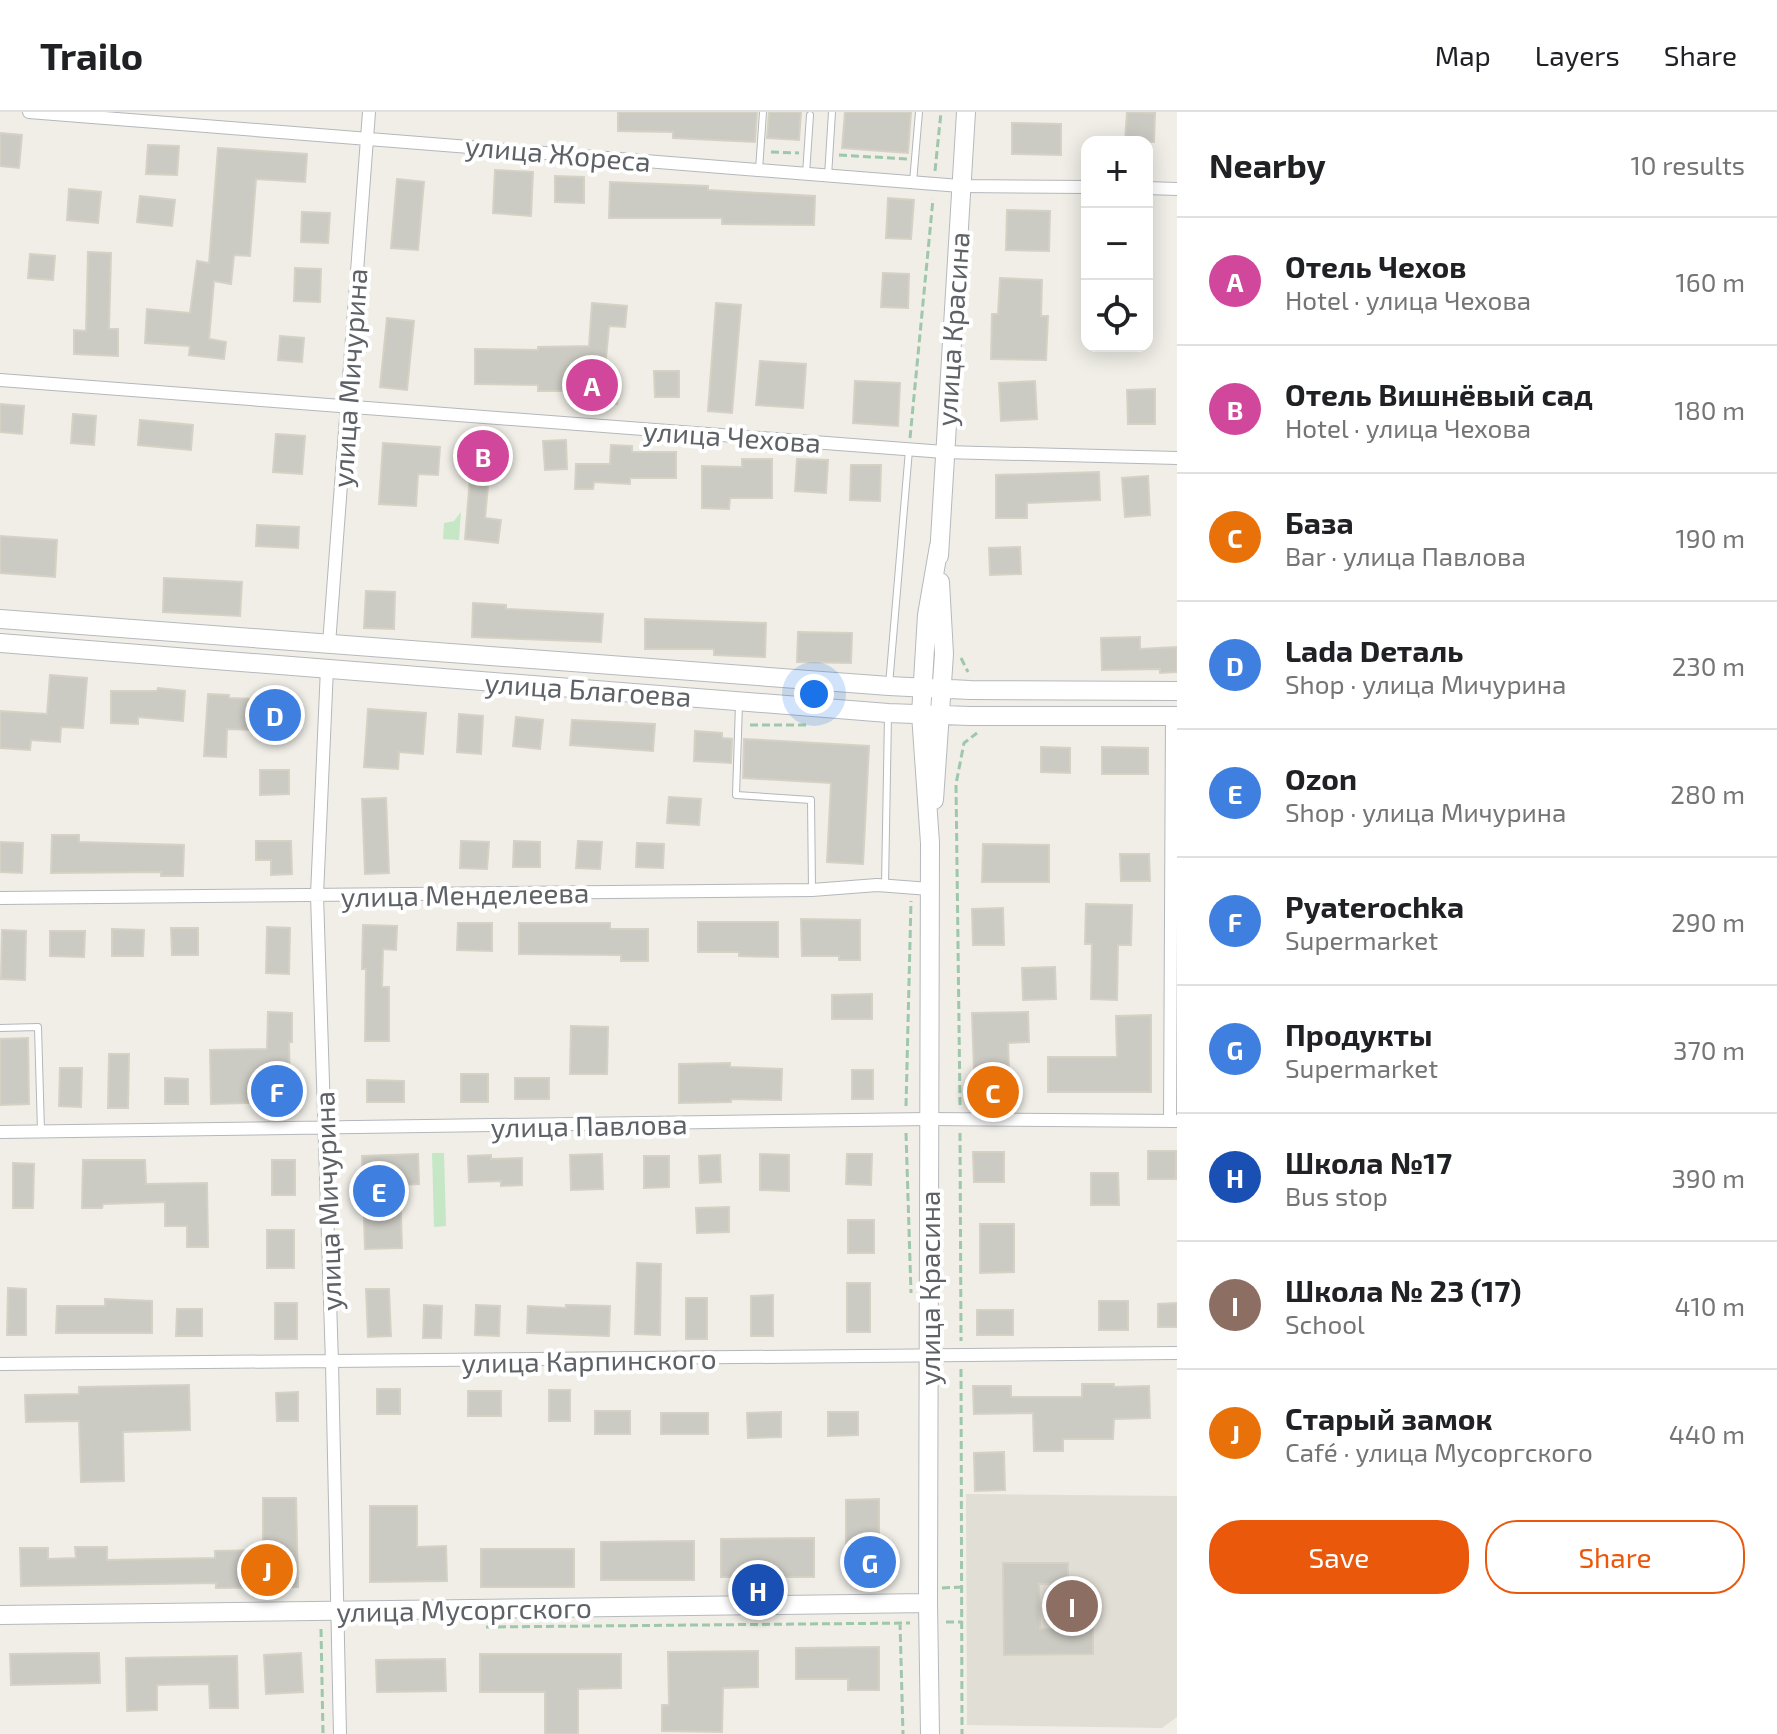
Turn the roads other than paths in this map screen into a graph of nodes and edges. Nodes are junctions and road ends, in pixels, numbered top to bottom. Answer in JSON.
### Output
{"nodes":[{"id":1,"x":29,"y":112,"type":"edge"},
{"id":2,"x":369,"y":112,"type":"edge"},
{"id":3,"x":763,"y":112,"type":"edge"},
{"id":4,"x":832,"y":112,"type":"edge"},
{"id":5,"x":919,"y":112,"type":"edge"},
{"id":6,"x":966,"y":112,"type":"edge"},
{"id":7,"x":810,"y":115,"type":"dead end"},
{"id":8,"x":367,"y":137,"type":"junction"},
{"id":9,"x":759,"y":170,"type":"junction"},
{"id":10,"x":806,"y":174,"type":"junction"},
{"id":11,"x":828,"y":176,"type":"junction"},
{"id":12,"x":913,"y":182,"type":"junction"},
{"id":13,"x":960,"y":186,"type":"junction"},
{"id":14,"x":1081,"y":187,"type":"edge"},
{"id":15,"x":1153,"y":188,"type":"edge"},
{"id":16,"x":1177,"y":189,"type":"edge"},
{"id":17,"x":0,"y":380,"type":"edge"},
{"id":18,"x":346,"y":407,"type":"junction"},
{"id":19,"x":909,"y":450,"type":"junction"},
{"id":20,"x":944,"y":452,"type":"junction"},
{"id":21,"x":1177,"y":458,"type":"edge"},
{"id":22,"x":939,"y":546,"type":"junction"},
{"id":23,"x":0,"y":619,"type":"edge"},
{"id":24,"x":0,"y":643,"type":"edge"},
{"id":25,"x":329,"y":644,"type":"junction"},
{"id":26,"x":356,"y":647,"type":"junction"},
{"id":27,"x":303,"y":666,"type":"junction"},
{"id":28,"x":327,"y":668,"type":"junction"},
{"id":29,"x":889,"y":686,"type":"junction"},
{"id":30,"x":921,"y":687,"type":"junction"},
{"id":31,"x":943,"y":689,"type":"junction"},
{"id":32,"x":1177,"y":691,"type":"edge"},
{"id":33,"x":739,"y":701,"type":"junction"},
{"id":34,"x":888,"y":713,"type":"junction"},
{"id":35,"x":921,"y":714,"type":"junction"},
{"id":36,"x":942,"y":715,"type":"junction"},
{"id":37,"x":1174,"y":716,"type":"edge"},
{"id":38,"x":930,"y":843,"type":"junction"},
{"id":39,"x":885,"y":885,"type":"junction"},
{"id":40,"x":921,"y":889,"type":"junction"},
{"id":41,"x":812,"y":890,"type":"junction"},
{"id":42,"x":317,"y":895,"type":"junction"},
{"id":43,"x":0,"y":898,"type":"edge"},
{"id":44,"x":0,"y":1028,"type":"edge"},
{"id":45,"x":929,"y":1119,"type":"junction"},
{"id":46,"x":1174,"y":1121,"type":"edge"},
{"id":47,"x":324,"y":1128,"type":"junction"},
{"id":48,"x":41,"y":1131,"type":"junction"},
{"id":49,"x":0,"y":1132,"type":"edge"},
{"id":50,"x":1177,"y":1353,"type":"edge"},
{"id":51,"x":929,"y":1357,"type":"junction"},
{"id":52,"x":332,"y":1363,"type":"junction"},
{"id":53,"x":0,"y":1364,"type":"edge"},
{"id":54,"x":928,"y":1603,"type":"junction"},
{"id":55,"x":337,"y":1611,"type":"junction"},
{"id":56,"x":0,"y":1615,"type":"edge"},
{"id":57,"x":340,"y":1734,"type":"edge"},
{"id":58,"x":930,"y":1734,"type":"edge"}],
"edges":[{"from":1,"to":8,"type":"street","name":"улица Жореса"},
{"from":2,"to":8,"type":"street","name":"улица Мичурина"},
{"from":3,"to":9,"type":"lane"},
{"from":4,"to":11,"type":"lane"},
{"from":5,"to":12,"type":"lane"},
{"from":6,"to":13,"type":"main road","name":"улица Красина"},
{"from":7,"to":10,"type":"lane"},
{"from":8,"to":9,"type":"street","name":"улица Жореса"},
{"from":8,"to":18,"type":"street","name":"улица Мичурина"},
{"from":9,"to":10,"type":"street","name":"улица Жореса"},
{"from":10,"to":11,"type":"street","name":"улица Жореса"},
{"from":11,"to":12,"type":"street","name":"улица Жореса"},
{"from":12,"to":13,"type":"street","name":"улица Жореса"},
{"from":13,"to":14,"type":"street","name":"улица Жореса"},
{"from":13,"to":20,"type":"main road","name":"улица Красина"},
{"from":15,"to":16,"type":"street"},
{"from":17,"to":18,"type":"street","name":"улица Чехова"},
{"from":18,"to":19,"type":"street","name":"улица Чехова"},
{"from":18,"to":25,"type":"street","name":"улица Мичурина"},
{"from":19,"to":20,"type":"street","name":"улица Чехова"},
{"from":19,"to":29,"type":"lane"},
{"from":20,"to":21,"type":"street","name":"улица Чехова"},
{"from":20,"to":22,"type":"main road","name":"улица Красина"},
{"from":22,"to":30,"type":"main road","name":"улица Красина"},
{"from":22,"to":31,"type":"main road","name":"улица Красина"},
{"from":23,"to":25,"type":"main road","name":"улица Благоева"},
{"from":24,"to":27,"type":"main road","name":"улица Благоева"},
{"from":25,"to":26,"type":"main road","name":"улица Благоева"},
{"from":25,"to":27,"type":"main road"},
{"from":26,"to":28,"type":"main road"},
{"from":26,"to":29,"type":"main road","name":"улица Благоева"},
{"from":27,"to":28,"type":"main road","name":"улица Благоева"},
{"from":28,"to":33,"type":"main road","name":"улица Благоева"},
{"from":28,"to":42,"type":"street","name":"улица Мичурина"},
{"from":29,"to":30,"type":"main road","name":"улица Благоева"},
{"from":30,"to":31,"type":"main road","name":"улица Благоева"},
{"from":30,"to":35,"type":"main road","name":"улица Красина"},
{"from":31,"to":32,"type":"main road","name":"улица Благоева"},
{"from":31,"to":36,"type":"main road","name":"улица Красина"},
{"from":33,"to":34,"type":"main road","name":"улица Благоева"},
{"from":33,"to":41,"type":"lane"},
{"from":34,"to":35,"type":"main road","name":"улица Благоева"},
{"from":34,"to":39,"type":"lane"},
{"from":35,"to":36,"type":"main road","name":"улица Благоева"},
{"from":35,"to":38,"type":"main road","name":"улица Красина"},
{"from":36,"to":37,"type":"main road","name":"улица Благоева"},
{"from":36,"to":38,"type":"main road","name":"улица Красина"},
{"from":37,"to":46,"type":"street"},
{"from":38,"to":40,"type":"main road","name":"улица Красина"},
{"from":39,"to":40,"type":"street","name":"улица Менделеева"},
{"from":39,"to":41,"type":"street","name":"улица Менделеева"},
{"from":40,"to":45,"type":"main road","name":"улица Красина"},
{"from":41,"to":42,"type":"street","name":"улица Менделеева"},
{"from":42,"to":43,"type":"street","name":"улица Менделеева"},
{"from":42,"to":47,"type":"street","name":"улица Мичурина"},
{"from":44,"to":48,"type":"lane"},
{"from":45,"to":46,"type":"street","name":"улица Павлова"},
{"from":45,"to":47,"type":"street","name":"улица Павлова"},
{"from":45,"to":51,"type":"main road","name":"улица Красина"},
{"from":47,"to":48,"type":"street","name":"улица Павлова"},
{"from":47,"to":52,"type":"street","name":"улица Мичурина"},
{"from":48,"to":49,"type":"street","name":"улица Павлова"},
{"from":50,"to":51,"type":"street","name":"улица Карпинского"},
{"from":51,"to":52,"type":"street","name":"улица Карпинского"},
{"from":51,"to":54,"type":"main road","name":"улица Красина"},
{"from":52,"to":53,"type":"street","name":"улица Карпинского"},
{"from":52,"to":55,"type":"street","name":"улица Мичурина"},
{"from":54,"to":55,"type":"main road","name":"улица Мусоргского"},
{"from":54,"to":58,"type":"main road","name":"улица Красина"},
{"from":55,"to":56,"type":"main road","name":"улица Мусоргского"},
{"from":55,"to":57,"type":"street","name":"улица Мичурина"}]}
